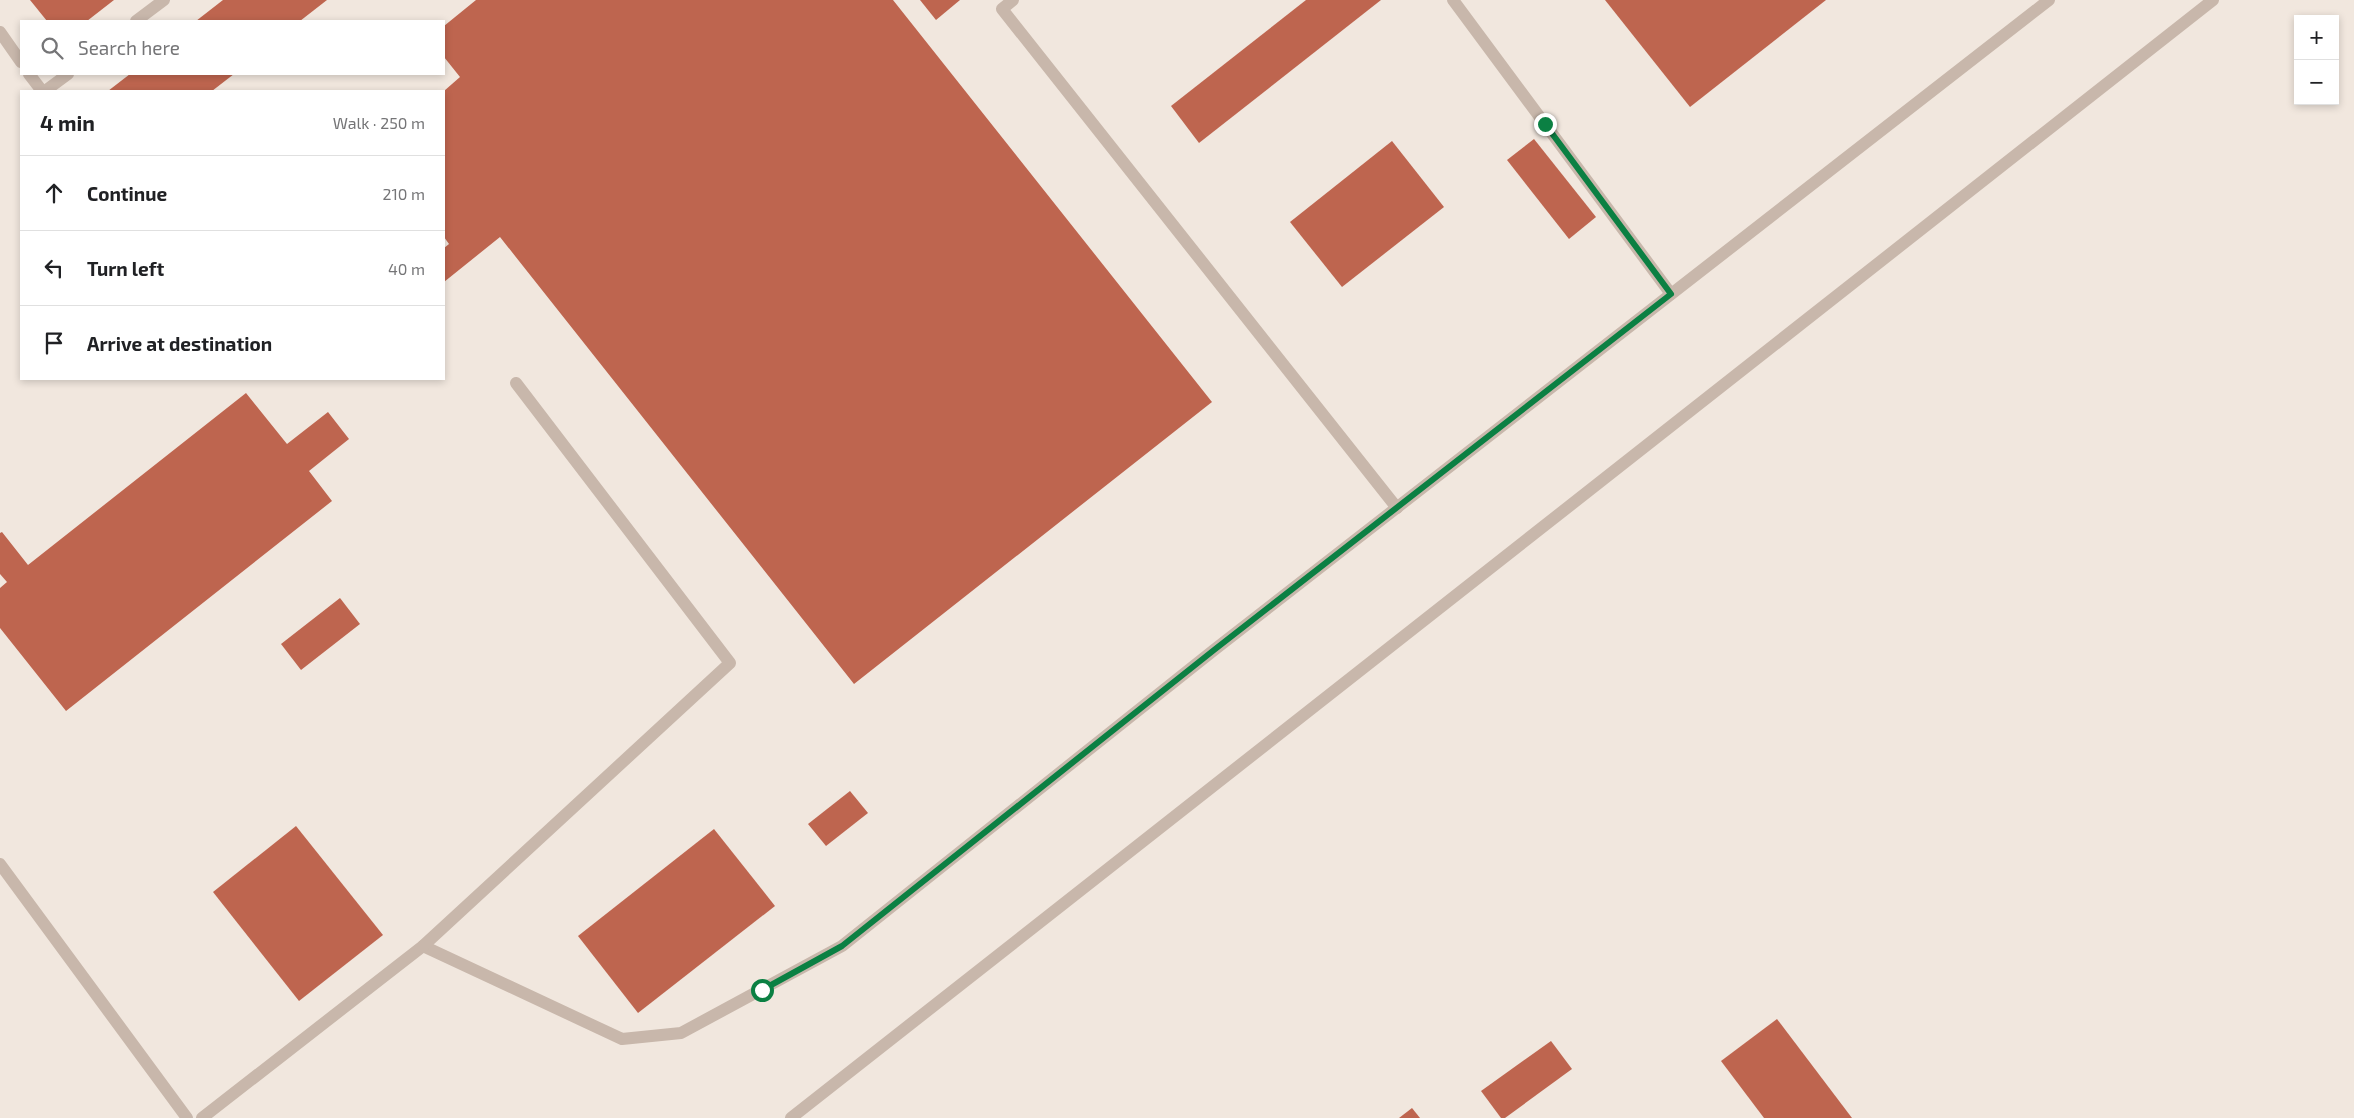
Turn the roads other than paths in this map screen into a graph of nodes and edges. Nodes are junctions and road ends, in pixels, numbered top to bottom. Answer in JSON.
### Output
{"nodes":[{"id":1,"x":164,"y":0,"type":"edge"},
{"id":2,"x":1013,"y":0,"type":"edge"},
{"id":3,"x":1453,"y":0,"type":"edge"},
{"id":4,"x":2049,"y":0,"type":"edge"},
{"id":5,"x":2213,"y":0,"type":"edge"},
{"id":6,"x":137,"y":20,"type":"edge"},
{"id":7,"x":0,"y":32,"type":"edge"},
{"id":8,"x":20,"y":61,"type":"edge"},
{"id":9,"x":31,"y":75,"type":"edge"},
{"id":10,"x":67,"y":75,"type":"edge"},
{"id":11,"x":43,"y":90,"type":"edge"},
{"id":12,"x":45,"y":90,"type":"edge"},
{"id":13,"x":1671,"y":294,"type":"junction"},
{"id":14,"x":516,"y":383,"type":"dead end"},
{"id":15,"x":1396,"y":508,"type":"junction"},
{"id":16,"x":0,"y":864,"type":"edge"},
{"id":17,"x":423,"y":946,"type":"junction"},
{"id":18,"x":187,"y":1118,"type":"edge"},
{"id":19,"x":202,"y":1118,"type":"edge"},
{"id":20,"x":791,"y":1118,"type":"edge"}],
"edges":[{"from":1,"to":6,"type":"street"},
{"from":2,"to":15,"type":"street"},
{"from":3,"to":13,"type":"street"},
{"from":4,"to":13,"type":"street"},
{"from":5,"to":20,"type":"street"},
{"from":7,"to":8,"type":"street"},
{"from":9,"to":11,"type":"street"},
{"from":10,"to":12,"type":"street"},
{"from":13,"to":15,"type":"street"},
{"from":14,"to":17,"type":"street"},
{"from":15,"to":17,"type":"street"},
{"from":16,"to":18,"type":"street"},
{"from":17,"to":19,"type":"street"}]}
